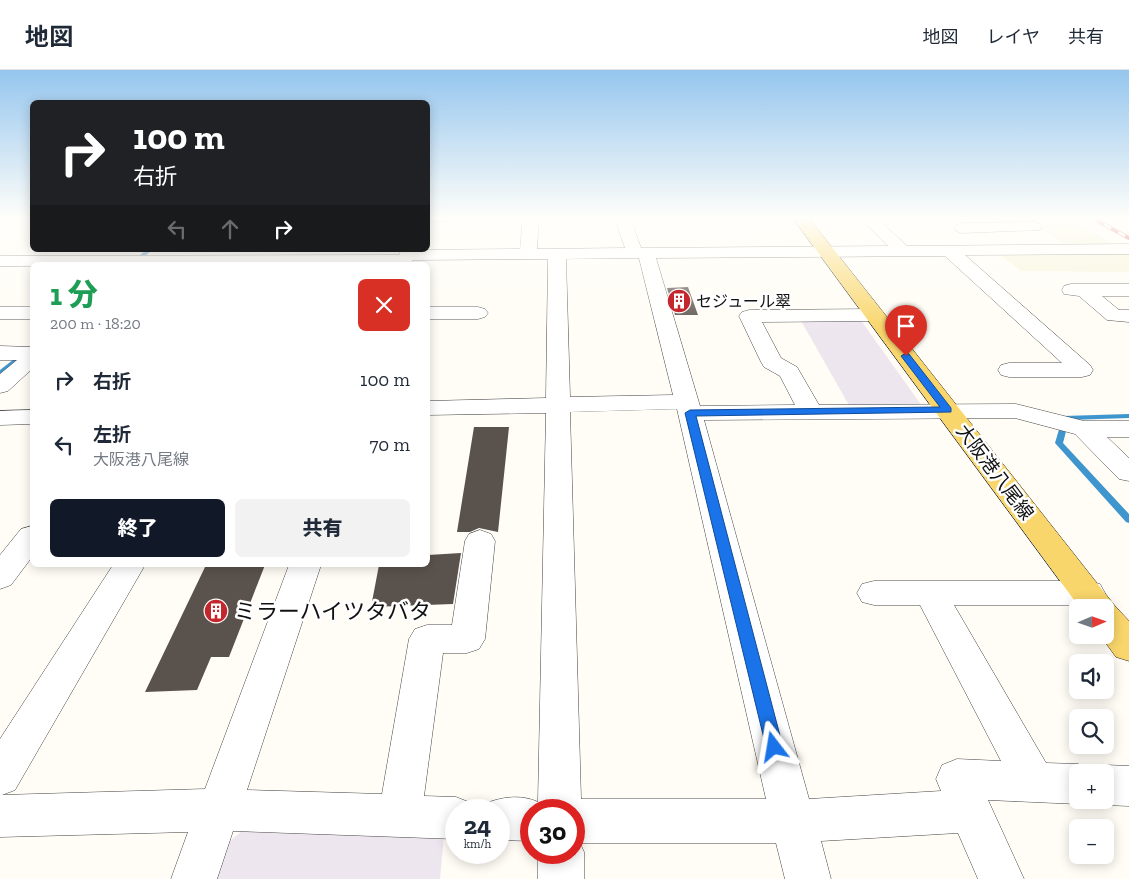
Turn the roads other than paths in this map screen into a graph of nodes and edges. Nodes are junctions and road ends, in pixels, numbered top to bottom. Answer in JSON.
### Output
{"nodes":[{"id":1,"x":640,"y":254,"type":"edge"},
{"id":2,"x":528,"y":255,"type":"joint"},
{"id":3,"x":557,"y":255,"type":"junction"},
{"id":4,"x":577,"y":255,"type":"edge"},
{"id":5,"x":829,"y":255,"type":"edge"},
{"id":6,"x":954,"y":255,"type":"edge"},
{"id":7,"x":406,"y":258,"type":"edge"},
{"id":8,"x":145,"y":259,"type":"edge"},
{"id":9,"x":0,"y":261,"type":"edge"},
{"id":10,"x":183,"y":262,"type":"edge"},
{"id":11,"x":281,"y":262,"type":"edge"},
{"id":12,"x":1129,"y":290,"type":"edge"},
{"id":13,"x":0,"y":313,"type":"edge"},
{"id":14,"x":30,"y":313,"type":"edge"},
{"id":15,"x":430,"y":313,"type":"edge"},
{"id":16,"x":478,"y":313,"type":"dead end"},
{"id":17,"x":875,"y":315,"type":"junction"},
{"id":18,"x":1129,"y":316,"type":"edge"},
{"id":19,"x":21,"y":354,"type":"edge"},
{"id":20,"x":1009,"y":370,"type":"dead end"},
{"id":21,"x":0,"y":386,"type":"edge"},
{"id":22,"x":557,"y":404,"type":"junction"},
{"id":23,"x":430,"y":408,"type":"edge"},
{"id":24,"x":689,"y":408,"type":"junction"},
{"id":25,"x":948,"y":410,"type":"junction"},
{"id":26,"x":811,"y":412,"type":"junction"},
{"id":27,"x":30,"y":417,"type":"edge"},
{"id":28,"x":0,"y":418,"type":"edge"},
{"id":29,"x":1071,"y":426,"type":"junction"},
{"id":30,"x":1129,"y":429,"type":"edge"},
{"id":31,"x":1129,"y":473,"type":"edge"},
{"id":32,"x":30,"y":539,"type":"edge"},
{"id":33,"x":480,"y":541,"type":"dead end"},
{"id":34,"x":128,"y":567,"type":"edge"},
{"id":35,"x":303,"y":567,"type":"edge"},
{"id":36,"x":2,"y":574,"type":"edge"},
{"id":37,"x":874,"y":593,"type":"dead end"},
{"id":38,"x":930,"y":593,"type":"junction"},
{"id":39,"x":1092,"y":599,"type":"edge"},
{"id":40,"x":1069,"y":604,"type":"edge"},
{"id":41,"x":1114,"y":628,"type":"edge"},
{"id":42,"x":1129,"y":647,"type":"edge"},
{"id":43,"x":0,"y":776,"type":"edge"},
{"id":44,"x":1034,"y":782,"type":"junction"},
{"id":45,"x":1069,"y":784,"type":"edge"},
{"id":46,"x":1114,"y":785,"type":"edge"},
{"id":47,"x":1129,"y":786,"type":"edge"},
{"id":48,"x":560,"y":799,"type":"edge"},
{"id":49,"x":219,"y":810,"type":"junction"},
{"id":50,"x":970,"y":811,"type":"junction"},
{"id":51,"x":0,"y":816,"type":"edge"},
{"id":52,"x":400,"y":816,"type":"junction"},
{"id":53,"x":445,"y":818,"type":"edge"},
{"id":54,"x":793,"y":820,"type":"junction"},
{"id":55,"x":585,"y":821,"type":"edge"},
{"id":56,"x":560,"y":864,"type":"edge"},
{"id":57,"x":194,"y":879,"type":"edge"},
{"id":58,"x":561,"y":879,"type":"edge"},
{"id":59,"x":808,"y":879,"type":"edge"},
{"id":60,"x":1001,"y":879,"type":"edge"}],
"edges":[{"from":1,"to":24,"type":"street"},
{"from":2,"to":3,"type":"street"},
{"from":2,"to":7,"type":"street"},
{"from":3,"to":4,"type":"street"},
{"from":3,"to":22,"type":"street"},
{"from":5,"to":17,"type":"main road","name":"大阪港八尾線"},
{"from":6,"to":20,"type":"street"},
{"from":7,"to":11,"type":"street"},
{"from":8,"to":9,"type":"street"},
{"from":8,"to":10,"type":"street"},
{"from":12,"to":18,"type":"street"},
{"from":13,"to":14,"type":"street"},
{"from":15,"to":16,"type":"street"},
{"from":17,"to":25,"type":"main road","name":"大阪港八尾線"},
{"from":17,"to":26,"type":"street"},
{"from":19,"to":21,"type":"street"},
{"from":22,"to":23,"type":"street"},
{"from":22,"to":24,"type":"street"},
{"from":22,"to":48,"type":"street"},
{"from":24,"to":26,"type":"street"},
{"from":24,"to":54,"type":"street"},
{"from":25,"to":26,"type":"street"},
{"from":25,"to":29,"type":"street"},
{"from":25,"to":39,"type":"main road","name":"大阪港八尾線"},
{"from":27,"to":28,"type":"street"},
{"from":29,"to":30,"type":"street"},
{"from":29,"to":31,"type":"street"},
{"from":32,"to":36,"type":"street"},
{"from":33,"to":52,"type":"street"},
{"from":34,"to":43,"type":"street"},
{"from":35,"to":49,"type":"street"},
{"from":37,"to":38,"type":"street"},
{"from":38,"to":40,"type":"street"},
{"from":38,"to":44,"type":"street"},
{"from":41,"to":42,"type":"main road","name":"大阪港八尾線"},
{"from":44,"to":45,"type":"street"},
{"from":44,"to":50,"type":"street"},
{"from":46,"to":47,"type":"street"},
{"from":49,"to":51,"type":"street"},
{"from":49,"to":52,"type":"street"},
{"from":49,"to":57,"type":"street"},
{"from":50,"to":54,"type":"street"},
{"from":50,"to":60,"type":"street"},
{"from":52,"to":53,"type":"street"},
{"from":54,"to":55,"type":"street"},
{"from":54,"to":59,"type":"street"},
{"from":56,"to":58,"type":"street"}]}
